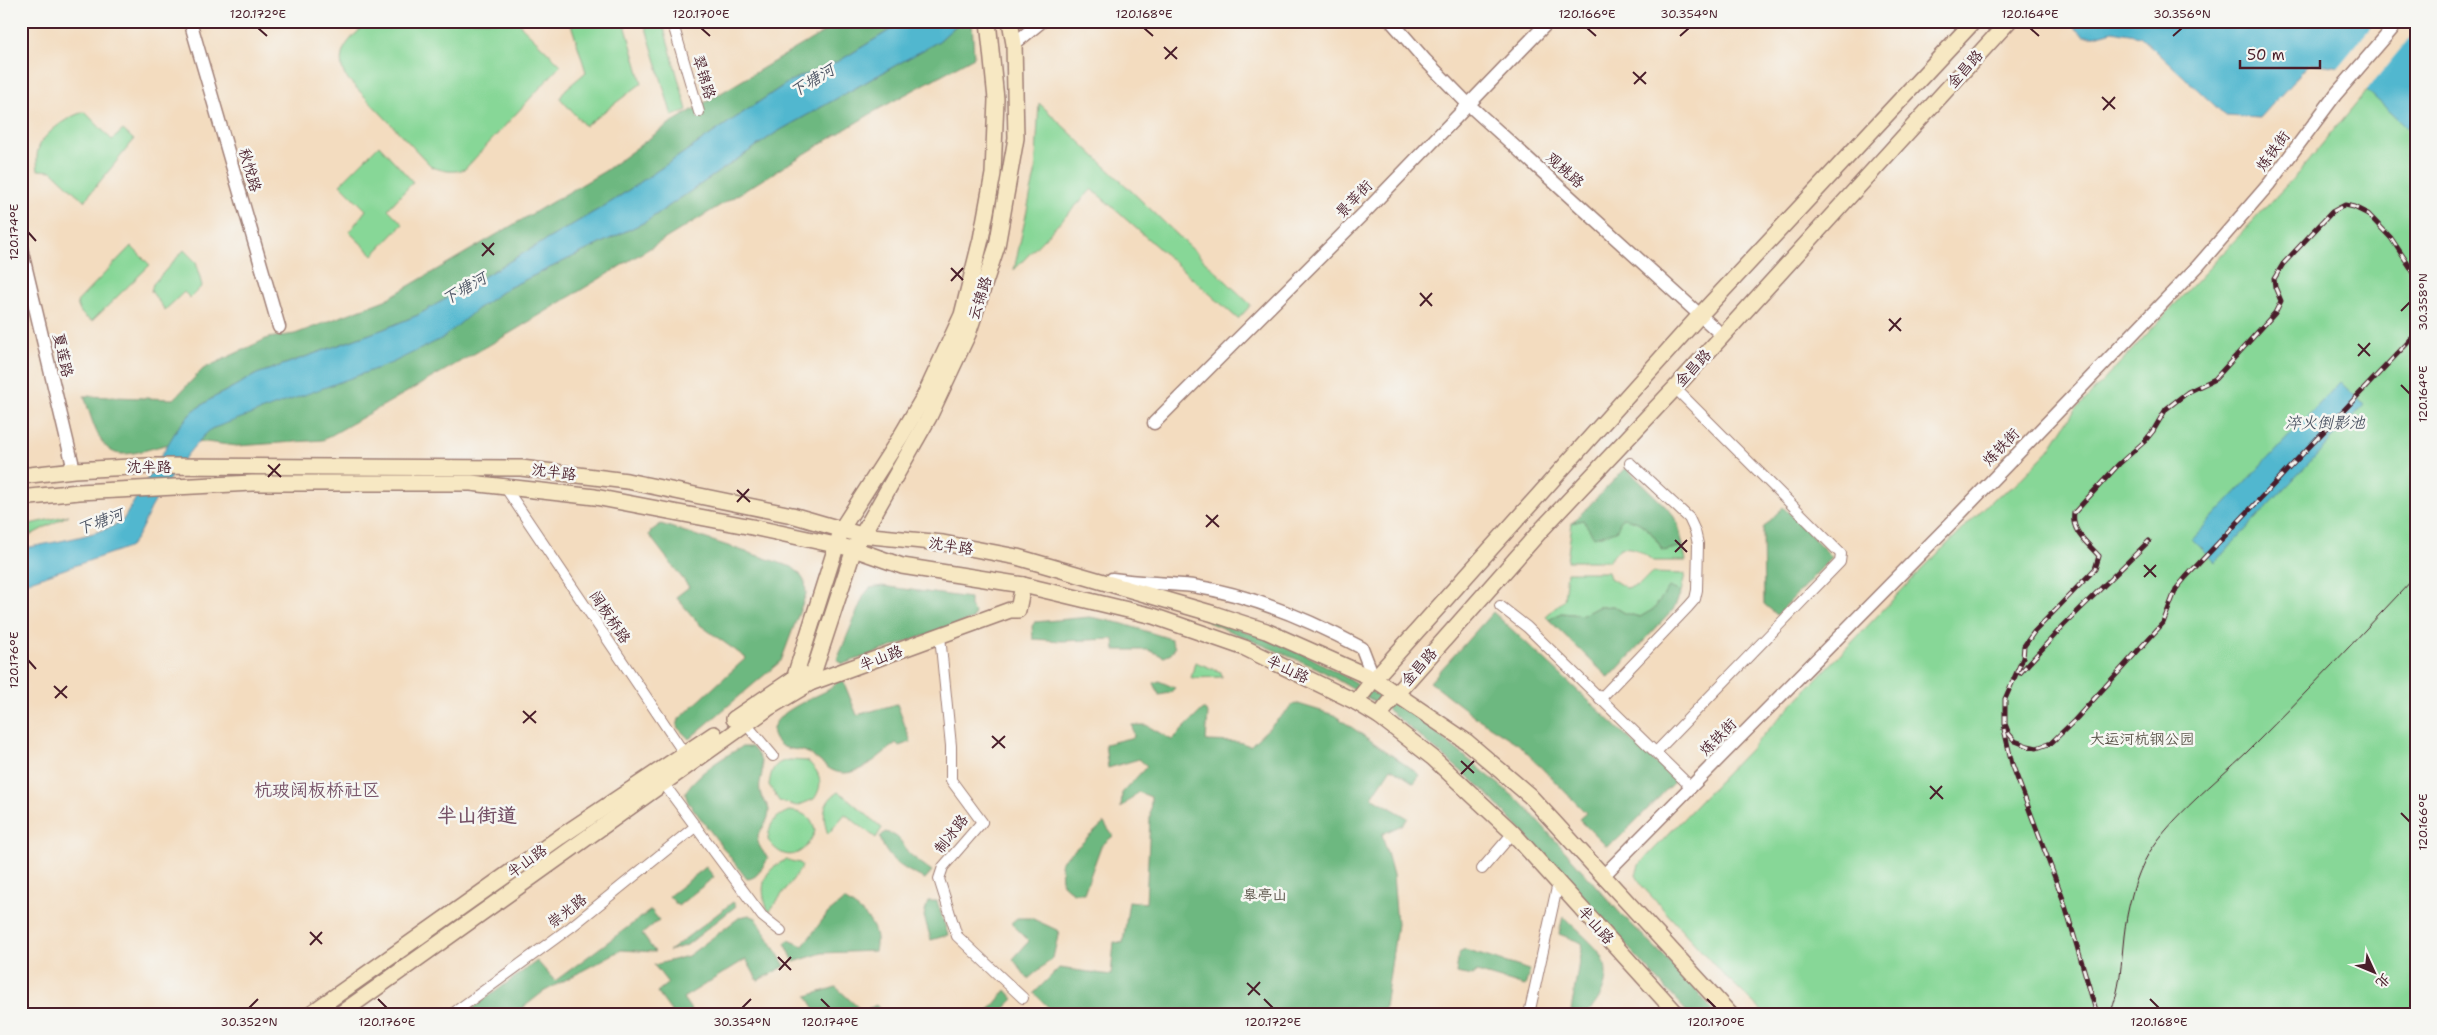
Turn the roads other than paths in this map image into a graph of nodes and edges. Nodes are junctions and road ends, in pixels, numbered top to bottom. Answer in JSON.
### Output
{"nodes":[{"id":1,"x":190,"y":21,"type":"edge"},
{"id":2,"x":672,"y":21,"type":"edge"},
{"id":3,"x":988,"y":21,"type":"edge"},
{"id":4,"x":1010,"y":21,"type":"edge"},
{"id":5,"x":1042,"y":21,"type":"edge"},
{"id":6,"x":1391,"y":21,"type":"edge"},
{"id":7,"x":1549,"y":21,"type":"edge"},
{"id":8,"x":1974,"y":21,"type":"edge"},
{"id":9,"x":2009,"y":21,"type":"edge"},
{"id":10,"x":2399,"y":21,"type":"edge"},
{"id":11,"x":1014,"y":44,"type":"junction"},
{"id":12,"x":1468,"y":104,"type":"junction"},
{"id":13,"x":699,"y":112,"type":"dead end"},
{"id":14,"x":21,"y":248,"type":"edge"},
{"id":15,"x":1700,"y":315,"type":"junction"},
{"id":16,"x":279,"y":327,"type":"dead end"},
{"id":17,"x":1723,"y":336,"type":"junction"},
{"id":18,"x":1675,"y":388,"type":"junction"},
{"id":19,"x":1154,"y":423,"type":"dead end"},
{"id":20,"x":1630,"y":462,"type":"dead end"},
{"id":21,"x":74,"y":470,"type":"junction"},
{"id":22,"x":21,"y":476,"type":"edge"},
{"id":23,"x":505,"y":487,"type":"junction"},
{"id":24,"x":21,"y":498,"type":"edge"},
{"id":25,"x":842,"y":528,"type":"junction"},
{"id":26,"x":861,"y":535,"type":"junction"},
{"id":27,"x":835,"y":546,"type":"junction"},
{"id":28,"x":854,"y":549,"type":"junction"},
{"id":29,"x":1076,"y":575,"type":"junction"},
{"id":30,"x":1023,"y":585,"type":"junction"},
{"id":31,"x":1500,"y":606,"type":"dead end"},
{"id":32,"x":940,"y":636,"type":"junction"},
{"id":33,"x":1374,"y":679,"type":"junction"},
{"id":34,"x":802,"y":682,"type":"junction"},
{"id":35,"x":1396,"y":693,"type":"junction"},
{"id":36,"x":1600,"y":698,"type":"junction"},
{"id":37,"x":1356,"y":702,"type":"junction"},
{"id":38,"x":1379,"y":716,"type":"junction"},
{"id":39,"x":745,"y":723,"type":"junction"},
{"id":40,"x":1656,"y":752,"type":"junction"},
{"id":41,"x":773,"y":756,"type":"dead end"},
{"id":42,"x":688,"y":759,"type":"junction"},
{"id":43,"x":664,"y":784,"type":"junction"},
{"id":44,"x":1691,"y":787,"type":"junction"},
{"id":45,"x":696,"y":826,"type":"junction"},
{"id":46,"x":1513,"y":833,"type":"junction"},
{"id":47,"x":1482,"y":869,"type":"dead end"},
{"id":48,"x":1604,"y":875,"type":"junction"},
{"id":49,"x":1558,"y":883,"type":"junction"},
{"id":50,"x":781,"y":931,"type":"dead end"},
{"id":51,"x":1022,"y":998,"type":"dead end"},
{"id":52,"x":310,"y":1014,"type":"edge"},
{"id":53,"x":340,"y":1014,"type":"edge"},
{"id":54,"x":452,"y":1014,"type":"edge"},
{"id":55,"x":1530,"y":1014,"type":"edge"},
{"id":56,"x":1677,"y":1014,"type":"edge"},
{"id":57,"x":1730,"y":1014,"type":"edge"}],
"edges":[{"from":1,"to":16,"type":"street","name":"秋悦路"},
{"from":2,"to":13,"type":"street","name":"翠锦路"},
{"from":3,"to":25,"type":"main road","name":"云锦路"},
{"from":4,"to":11,"type":"main road","name":"云锦路"},
{"from":5,"to":11,"type":"street"},
{"from":6,"to":12,"type":"street","name":"观桃路"},
{"from":7,"to":12,"type":"street","name":"景莘街"},
{"from":8,"to":15,"type":"main road","name":"金昌路"},
{"from":9,"to":17,"type":"main road","name":"金昌路"},
{"from":10,"to":44,"type":"street","name":"炼铁街"},
{"from":11,"to":26,"type":"main road","name":"云锦路"},
{"from":12,"to":15,"type":"street","name":"观桃路"},
{"from":12,"to":19,"type":"street","name":"景莘街"},
{"from":14,"to":21,"type":"street","name":"夏莲路"},
{"from":15,"to":17,"type":"street","name":"观桃路"},
{"from":15,"to":33,"type":"main road","name":"金昌路"},
{"from":17,"to":18,"type":"main road","name":"金昌路"},
{"from":18,"to":35,"type":"main road","name":"金昌路"},
{"from":18,"to":40,"type":"street"},
{"from":20,"to":36,"type":"street"},
{"from":21,"to":22,"type":"main road","name":"沈半路"},
{"from":21,"to":25,"type":"main road","name":"沈半路"},
{"from":23,"to":24,"type":"main road","name":"沈半路"},
{"from":23,"to":27,"type":"main road","name":"沈半路"},
{"from":23,"to":42,"type":"street","name":"阔板桥路"},
{"from":25,"to":26,"type":"main road","name":"沈半路"},
{"from":25,"to":27,"type":"main road"},
{"from":26,"to":28,"type":"main road","name":"云锦路"},
{"from":26,"to":29,"type":"main road","name":"沈半路"},
{"from":27,"to":28,"type":"main road","name":"沈半路"},
{"from":27,"to":34,"type":"main road"},
{"from":28,"to":30,"type":"main road","name":"沈半路"},
{"from":28,"to":34,"type":"main road"},
{"from":29,"to":33,"type":"main road","name":"半山路"},
{"from":29,"to":33,"type":"street"},
{"from":30,"to":32,"type":"main road","name":"半山路"},
{"from":30,"to":37,"type":"main road","name":"半山路"},
{"from":31,"to":36,"type":"street"},
{"from":32,"to":34,"type":"main road","name":"半山路"},
{"from":32,"to":51,"type":"street","name":"制冰路"},
{"from":33,"to":35,"type":"main road","name":"半山路"},
{"from":33,"to":37,"type":"main road","name":"金昌路"},
{"from":34,"to":39,"type":"main road","name":"半山路"},
{"from":34,"to":42,"type":"main road","name":"半山路"},
{"from":35,"to":38,"type":"main road","name":"金昌路"},
{"from":35,"to":48,"type":"main road","name":"半山路"},
{"from":36,"to":40,"type":"street"},
{"from":37,"to":38,"type":"main road","name":"半山路"},
{"from":38,"to":46,"type":"main road","name":"半山路"},
{"from":39,"to":41,"type":"street"},
{"from":39,"to":42,"type":"main road","name":"半山路"},
{"from":40,"to":44,"type":"street"},
{"from":42,"to":43,"type":"main road","name":"半山路"},
{"from":42,"to":52,"type":"main road","name":"半山路"},
{"from":43,"to":45,"type":"street"},
{"from":43,"to":53,"type":"main road","name":"半山路"},
{"from":44,"to":48,"type":"street","name":"炼铁街"},
{"from":45,"to":50,"type":"street"},
{"from":45,"to":54,"type":"street","name":"崇光路"},
{"from":46,"to":47,"type":"street"},
{"from":46,"to":49,"type":"main road","name":"半山路"},
{"from":48,"to":57,"type":"main road","name":"半山路"},
{"from":49,"to":55,"type":"street"},
{"from":49,"to":56,"type":"main road","name":"半山路"}]}
